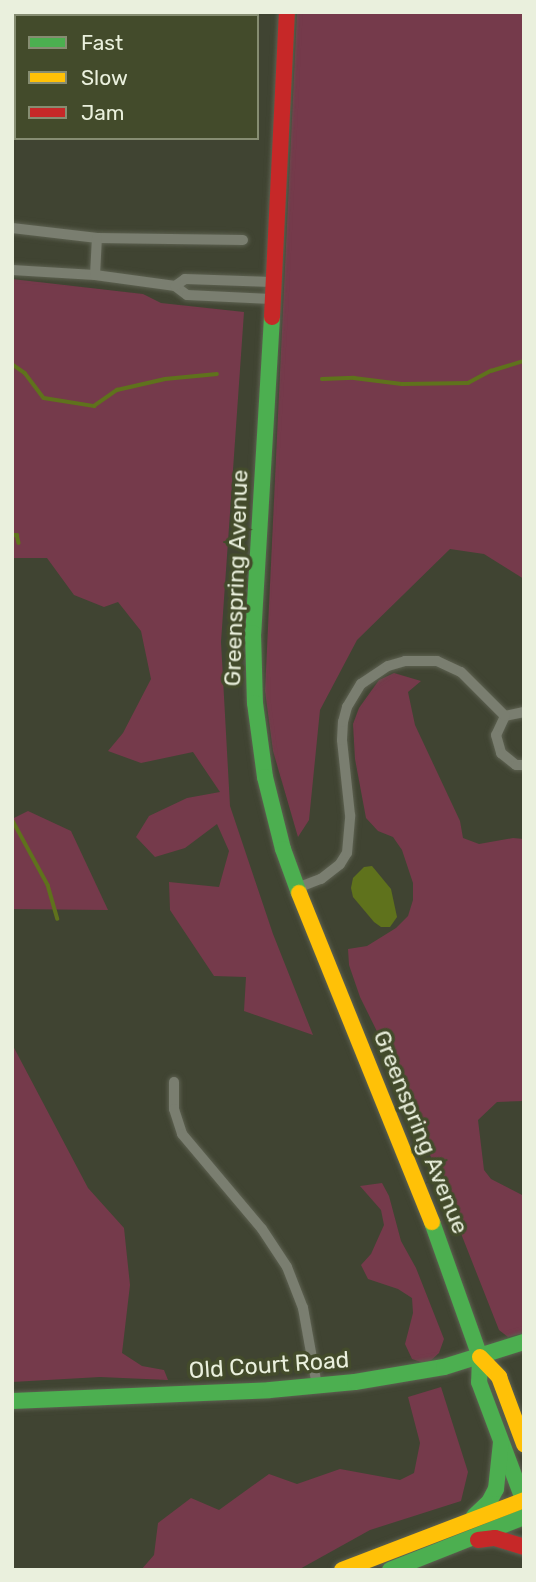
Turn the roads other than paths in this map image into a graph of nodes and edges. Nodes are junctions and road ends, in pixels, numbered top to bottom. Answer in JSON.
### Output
{"nodes":[{"id":1,"x":287,"y":12,"type":"edge"},
{"id":2,"x":12,"y":228,"type":"edge"},
{"id":3,"x":97,"y":238,"type":"junction"},
{"id":4,"x":243,"y":240,"type":"dead end"},
{"id":5,"x":12,"y":270,"type":"edge"},
{"id":6,"x":94,"y":275,"type":"junction"},
{"id":7,"x":175,"y":286,"type":"junction"},
{"id":8,"x":272,"y":291,"type":"junction"},
{"id":9,"x":524,"y":712,"type":"edge"},
{"id":10,"x":505,"y":716,"type":"junction"},
{"id":11,"x":524,"y":765,"type":"edge"},
{"id":12,"x":297,"y":888,"type":"junction"},
{"id":13,"x":174,"y":1082,"type":"dead end"},
{"id":14,"x":524,"y":1342,"type":"edge"},
{"id":15,"x":480,"y":1357,"type":"junction"},
{"id":16,"x":317,"y":1386,"type":"junction"},
{"id":17,"x":12,"y":1401,"type":"edge"},
{"id":18,"x":501,"y":1442,"type":"junction"},
{"id":19,"x":524,"y":1444,"type":"edge"},
{"id":20,"x":524,"y":1501,"type":"edge"},
{"id":21,"x":524,"y":1517,"type":"edge"},
{"id":22,"x":471,"y":1519,"type":"junction"},
{"id":23,"x":455,"y":1543,"type":"junction"},
{"id":24,"x":524,"y":1547,"type":"edge"},
{"id":25,"x":342,"y":1570,"type":"edge"},
{"id":26,"x":390,"y":1570,"type":"edge"}],
"edges":[{"from":1,"to":8,"type":"main road","name":"Greenspring Avenue"},
{"from":2,"to":3,"type":"street"},
{"from":3,"to":4,"type":"street"},
{"from":3,"to":6,"type":"street"},
{"from":5,"to":6,"type":"street"},
{"from":6,"to":7,"type":"street"},
{"from":7,"to":8,"type":"street"},
{"from":7,"to":8,"type":"street"},
{"from":8,"to":12,"type":"main road","name":"Greenspring Avenue"},
{"from":9,"to":10,"type":"street"},
{"from":10,"to":11,"type":"street"},
{"from":10,"to":12,"type":"street"},
{"from":12,"to":15,"type":"main road","name":"Greenspring Avenue"},
{"from":13,"to":16,"type":"street"},
{"from":14,"to":15,"type":"main road","name":"Old Court Road"},
{"from":15,"to":16,"type":"main road","name":"Old Court Road"},
{"from":15,"to":18,"type":"main road","name":"Greenspring Avenue"},
{"from":15,"to":19,"type":"main road","name":"Greenspring Avenue"},
{"from":16,"to":17,"type":"main road","name":"Old Court Road"},
{"from":18,"to":20,"type":"main road","name":"Greenspring Avenue"},
{"from":18,"to":22,"type":"main road"},
{"from":20,"to":22,"type":"main road"},
{"from":21,"to":23,"type":"main road"},
{"from":22,"to":25,"type":"main road"},
{"from":23,"to":24,"type":"main road"},
{"from":23,"to":26,"type":"main road"}]}
